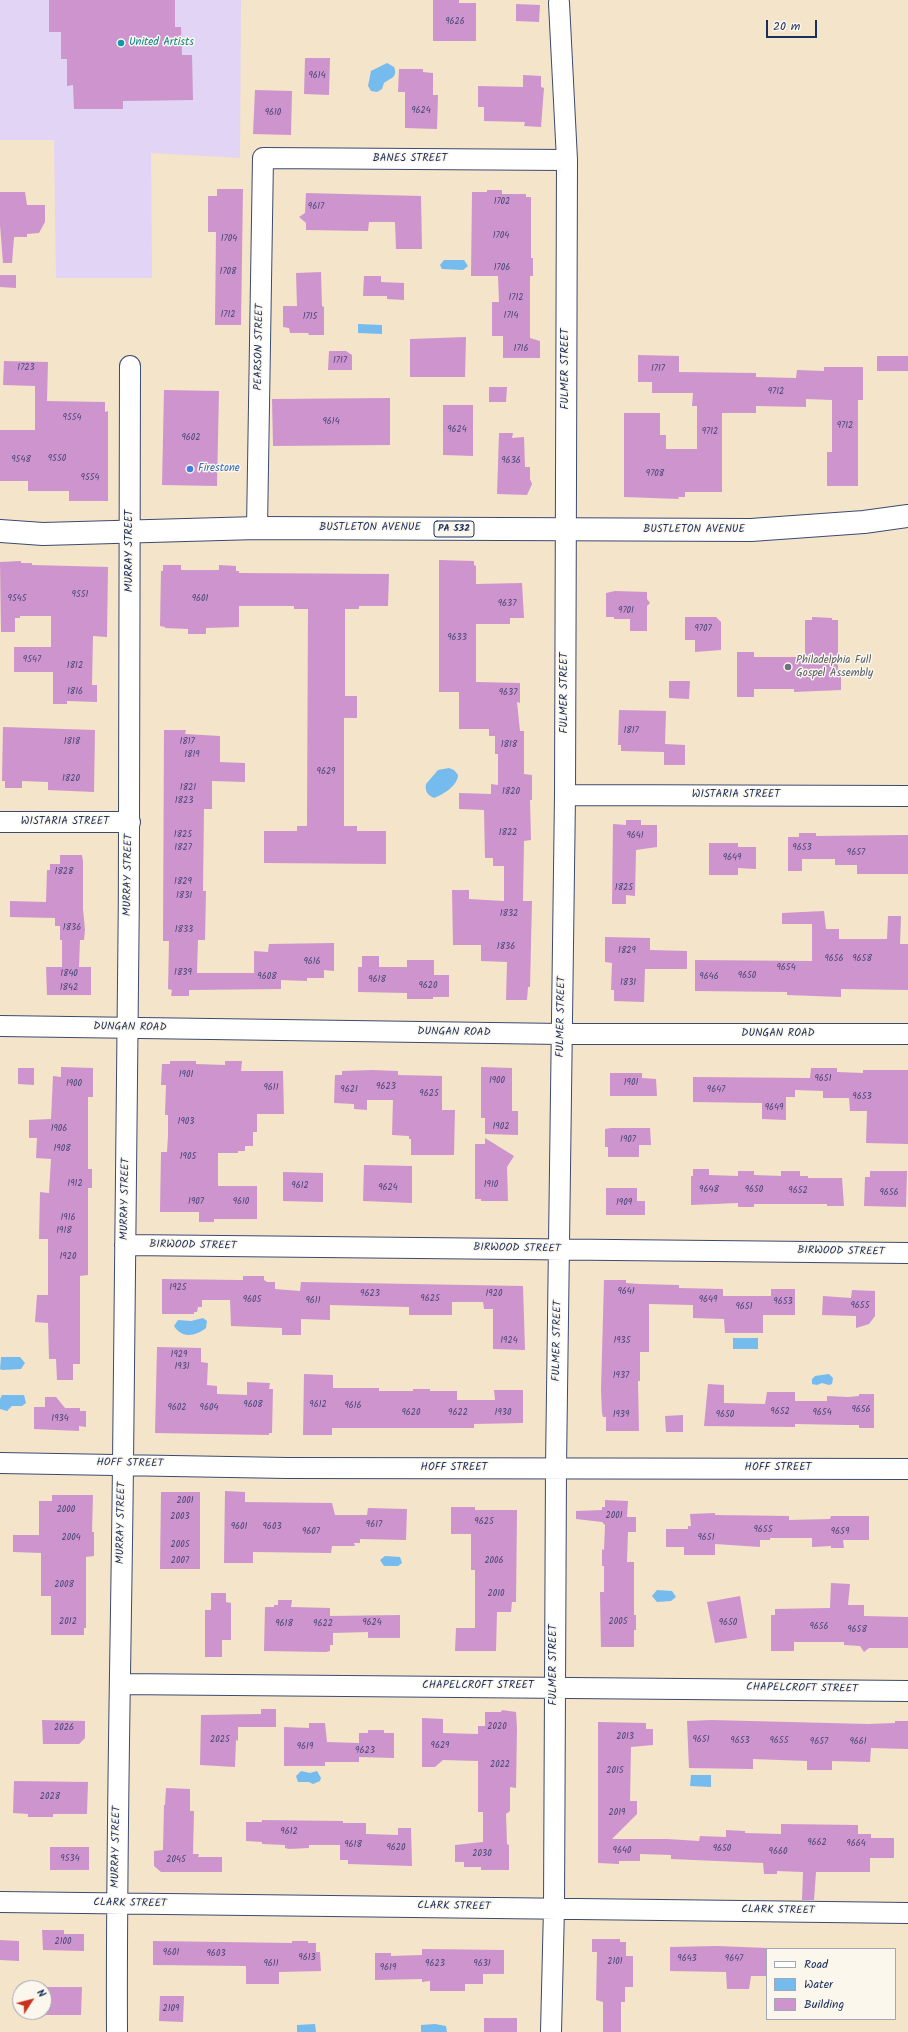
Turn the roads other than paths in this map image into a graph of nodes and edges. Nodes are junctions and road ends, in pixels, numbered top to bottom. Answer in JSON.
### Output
{"nodes":[{"id":1,"x":559,"y":3,"type":"dead end"},
{"id":2,"x":567,"y":160,"type":"junction"},
{"id":3,"x":263,"y":167,"type":"joint"},
{"id":4,"x":130,"y":366,"type":"dead end"},
{"id":5,"x":908,"y":516,"type":"edge"},
{"id":6,"x":257,"y":528,"type":"junction"},
{"id":7,"x":565,"y":530,"type":"junction"},
{"id":8,"x":0,"y":531,"type":"edge"},
{"id":9,"x":131,"y":532,"type":"junction"},
{"id":10,"x":565,"y":795,"type":"junction"},
{"id":11,"x":908,"y":796,"type":"edge"},
{"id":12,"x":0,"y":822,"type":"edge"},
{"id":13,"x":130,"y":822,"type":"junction"},
{"id":14,"x":0,"y":1026,"type":"edge"},
{"id":15,"x":128,"y":1028,"type":"junction"},
{"id":16,"x":562,"y":1034,"type":"junction"},
{"id":17,"x":908,"y":1034,"type":"edge"},
{"id":18,"x":125,"y":1245,"type":"junction"},
{"id":19,"x":560,"y":1250,"type":"junction"},
{"id":20,"x":908,"y":1253,"type":"edge"},
{"id":21,"x":0,"y":1463,"type":"edge"},
{"id":22,"x":123,"y":1464,"type":"junction"},
{"id":23,"x":556,"y":1467,"type":"junction"},
{"id":24,"x":908,"y":1469,"type":"edge"},
{"id":25,"x":120,"y":1684,"type":"junction"},
{"id":26,"x":554,"y":1686,"type":"junction"},
{"id":27,"x":908,"y":1691,"type":"edge"},
{"id":28,"x":0,"y":1902,"type":"edge"},
{"id":29,"x":116,"y":1904,"type":"junction"},
{"id":30,"x":554,"y":1908,"type":"junction"},
{"id":31,"x":908,"y":1913,"type":"edge"},
{"id":32,"x":117,"y":2032,"type":"edge"},
{"id":33,"x":551,"y":2032,"type":"edge"}],
"edges":[{"from":1,"to":2,"type":"street","name":"FULMER STREET"},
{"from":2,"to":3,"type":"street","name":"BANES STREET"},
{"from":2,"to":7,"type":"street","name":"FULMER STREET"},
{"from":3,"to":6,"type":"street","name":"PEARSON STREET"},
{"from":4,"to":9,"type":"street","name":"MURRAY STREET"},
{"from":5,"to":7,"type":"main road","name":"BUSTLETON AVENUE","number":"PA 532"},
{"from":6,"to":7,"type":"main road","name":"BUSTLETON AVENUE","number":"PA 532"},
{"from":6,"to":9,"type":"main road","name":"BUSTLETON AVENUE","number":"PA 532"},
{"from":7,"to":10,"type":"street","name":"FULMER STREET"},
{"from":8,"to":9,"type":"main road","name":"BUSTLETON AVENUE","number":"PA 532"},
{"from":9,"to":13,"type":"street","name":"MURRAY STREET"},
{"from":10,"to":11,"type":"street","name":"WISTARIA STREET"},
{"from":10,"to":16,"type":"street","name":"FULMER STREET"},
{"from":12,"to":13,"type":"street","name":"WISTARIA STREET"},
{"from":13,"to":15,"type":"street","name":"MURRAY STREET"},
{"from":14,"to":15,"type":"street","name":"DUNGAN ROAD"},
{"from":15,"to":16,"type":"street","name":"DUNGAN ROAD"},
{"from":15,"to":18,"type":"street","name":"MURRAY STREET"},
{"from":16,"to":17,"type":"street","name":"DUNGAN ROAD"},
{"from":16,"to":19,"type":"street","name":"FULMER STREET"},
{"from":18,"to":19,"type":"street","name":"BIRWOOD STREET"},
{"from":18,"to":22,"type":"street","name":"MURRAY STREET"},
{"from":19,"to":20,"type":"street","name":"BIRWOOD STREET"},
{"from":19,"to":23,"type":"street","name":"FULMER STREET"},
{"from":21,"to":22,"type":"street","name":"HOFF STREET"},
{"from":22,"to":23,"type":"street","name":"HOFF STREET"},
{"from":22,"to":25,"type":"street","name":"MURRAY STREET"},
{"from":23,"to":24,"type":"street","name":"HOFF STREET"},
{"from":23,"to":26,"type":"street","name":"FULMER STREET"},
{"from":25,"to":26,"type":"street","name":"CHAPELCROFT STREET"},
{"from":25,"to":29,"type":"street","name":"MURRAY STREET"},
{"from":26,"to":27,"type":"street","name":"CHAPELCROFT STREET"},
{"from":26,"to":30,"type":"street","name":"FULMER STREET"},
{"from":28,"to":29,"type":"street","name":"CLARK STREET"},
{"from":29,"to":30,"type":"street","name":"CLARK STREET"},
{"from":29,"to":32,"type":"street","name":"MURRAY STREET"},
{"from":30,"to":31,"type":"street","name":"CLARK STREET"},
{"from":30,"to":33,"type":"street","name":"FULMER STREET"}]}
